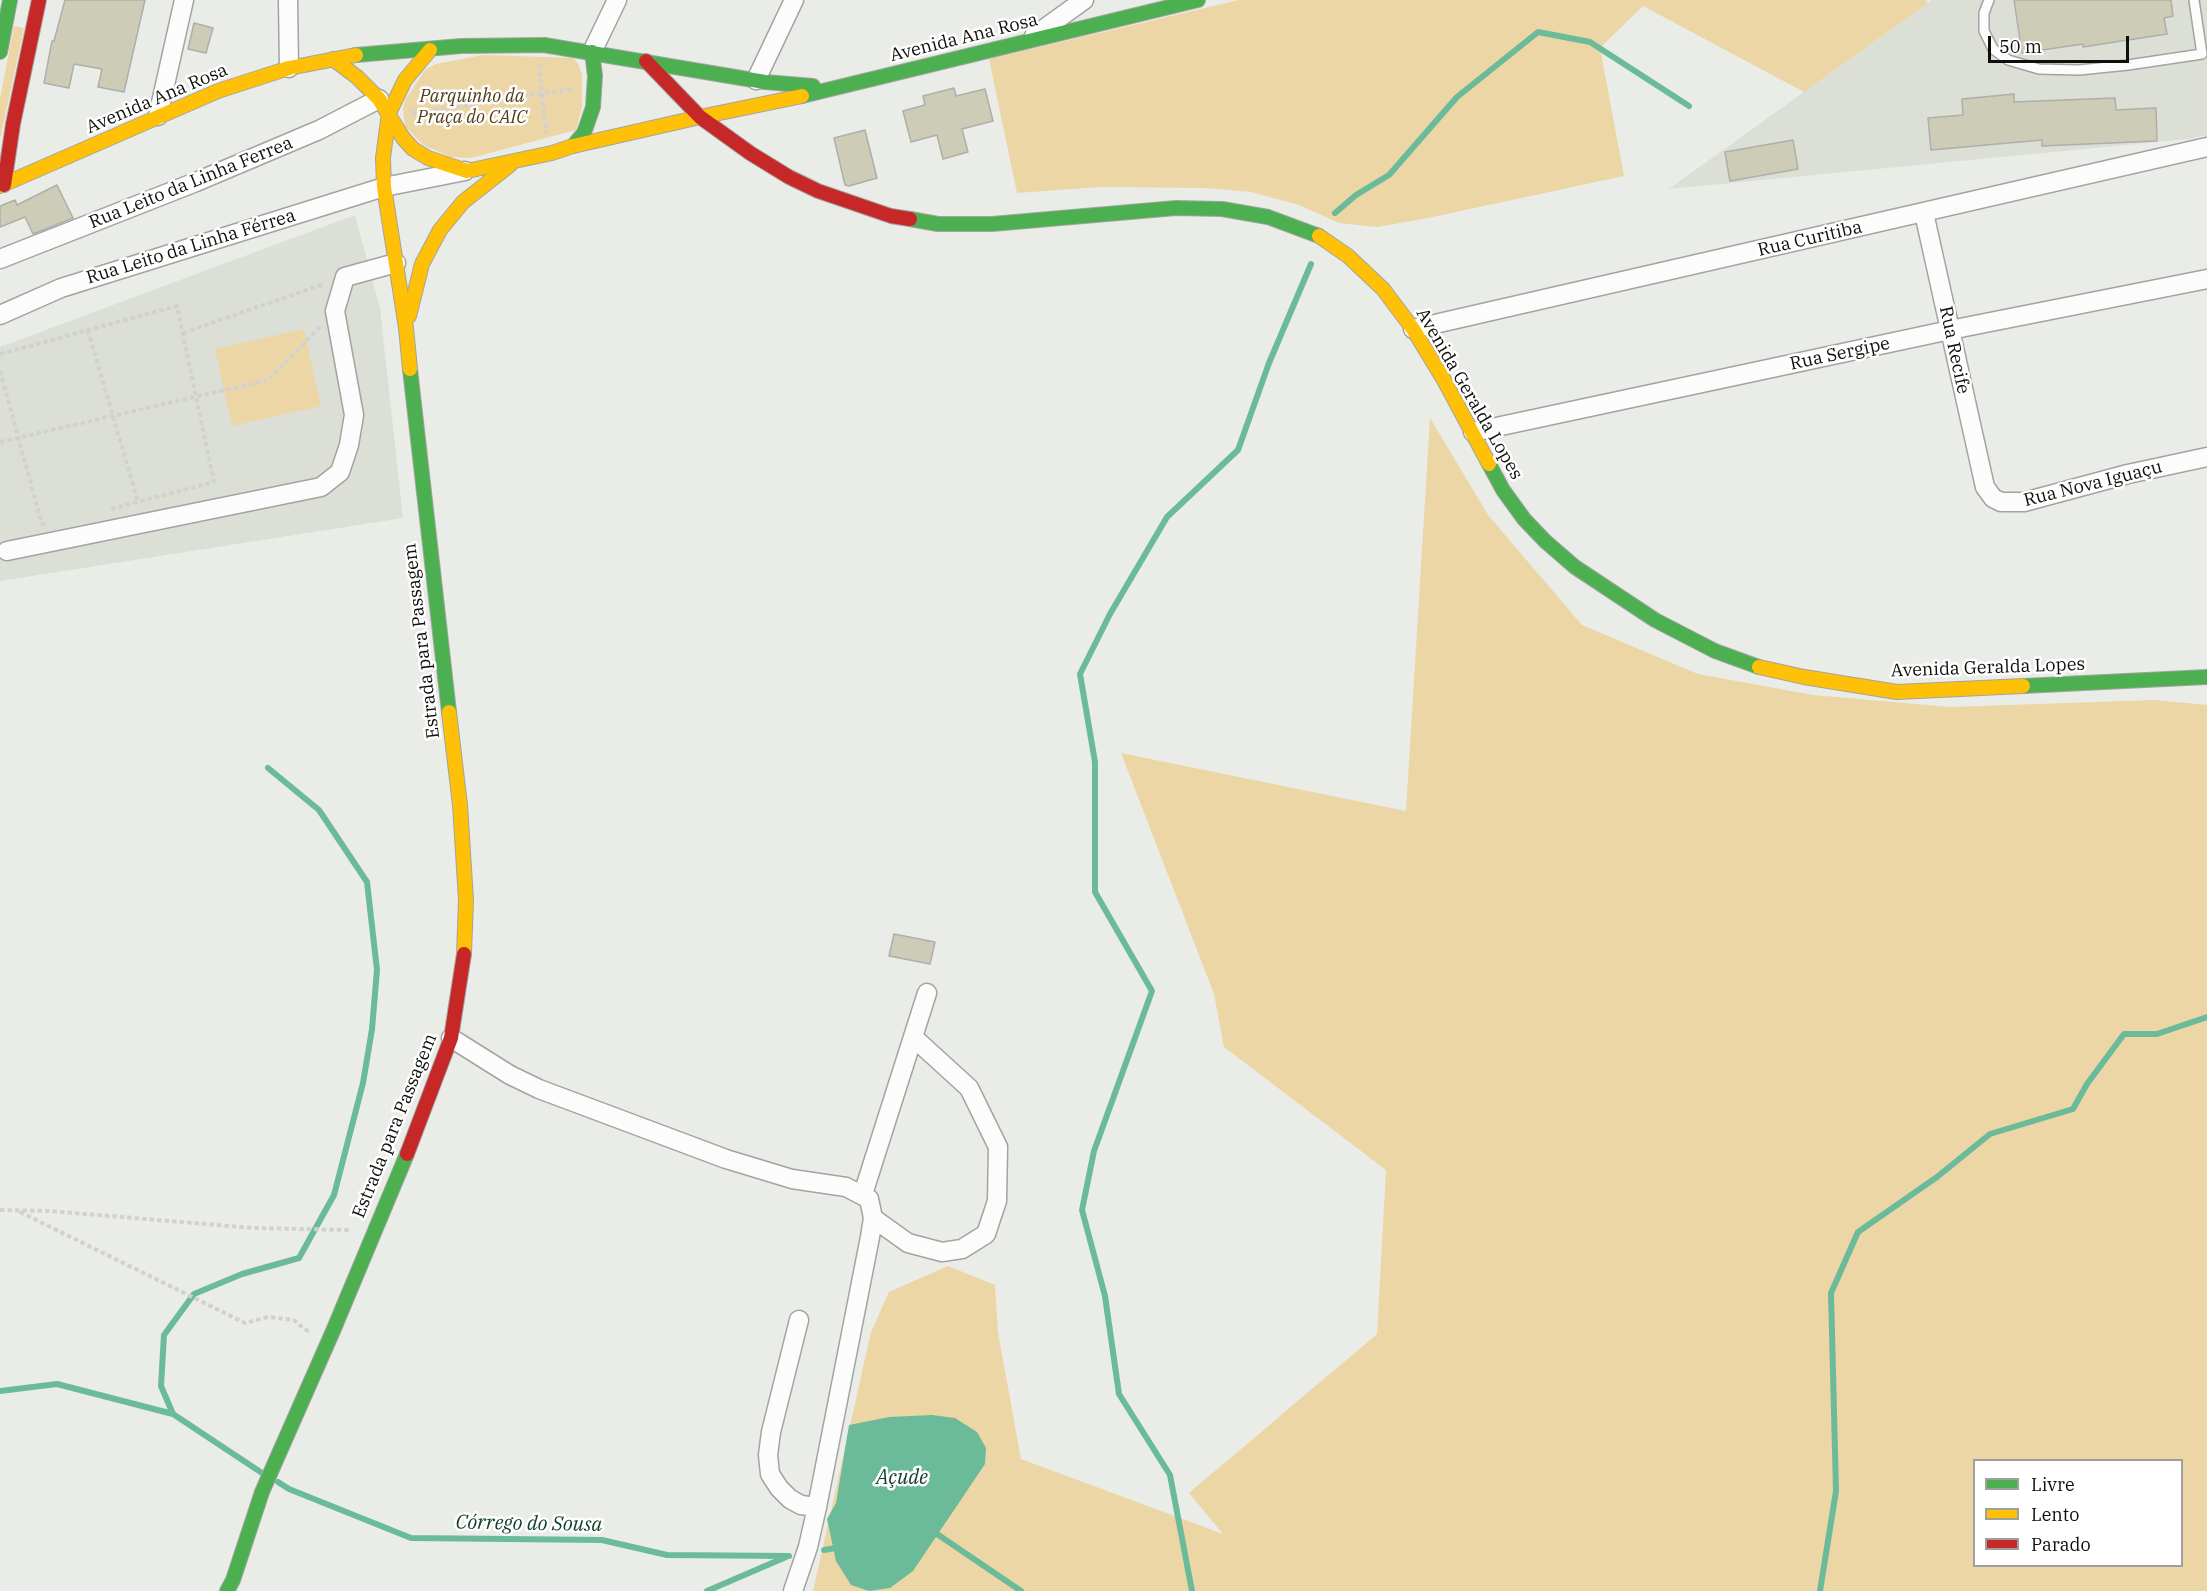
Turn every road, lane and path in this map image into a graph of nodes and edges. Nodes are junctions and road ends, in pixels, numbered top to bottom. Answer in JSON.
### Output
{"nodes":[{"id":1,"x":39,"y":0,"type":"edge"},
{"id":2,"x":184,"y":0,"type":"edge"},
{"id":3,"x":288,"y":0,"type":"edge"},
{"id":4,"x":617,"y":0,"type":"edge"},
{"id":5,"x":794,"y":0,"type":"edge"},
{"id":6,"x":1084,"y":0,"type":"edge"},
{"id":7,"x":1198,"y":0,"type":"edge"},
{"id":8,"x":1989,"y":0,"type":"edge"},
{"id":9,"x":2194,"y":0,"type":"edge"},
{"id":10,"x":6,"y":9,"type":"edge"},
{"id":11,"x":35,"y":18,"type":"junction"},
{"id":12,"x":1029,"y":41,"type":"junction"},
{"id":13,"x":538,"y":45,"type":"junction"},
{"id":14,"x":430,"y":50,"type":"junction"},
{"id":15,"x":0,"y":52,"type":"edge"},
{"id":16,"x":592,"y":52,"type":"junction"},
{"id":17,"x":2205,"y":55,"type":"edge"},
{"id":18,"x":333,"y":59,"type":"junction"},
{"id":19,"x":646,"y":61,"type":"junction"},
{"id":20,"x":289,"y":68,"type":"junction"},
{"id":21,"x":756,"y":80,"type":"junction"},
{"id":22,"x":595,"y":87,"type":"junction"},
{"id":23,"x":843,"y":87,"type":"junction"},
{"id":24,"x":542,"y":94,"type":"junction"},
{"id":25,"x":384,"y":106,"type":"junction"},
{"id":26,"x":159,"y":116,"type":"junction"},
{"id":27,"x":700,"y":117,"type":"junction"},
{"id":28,"x":546,"y":139,"type":"dead end"},
{"id":29,"x":573,"y":146,"type":"junction"},
{"id":30,"x":2207,"y":147,"type":"edge"},
{"id":31,"x":3,"y":158,"type":"edge"},
{"id":32,"x":517,"y":160,"type":"junction"},
{"id":33,"x":467,"y":171,"type":"junction"},
{"id":34,"x":2,"y":186,"type":"edge"},
{"id":35,"x":384,"y":187,"type":"junction"},
{"id":36,"x":1924,"y":213,"type":"junction"},
{"id":37,"x":0,"y":259,"type":"edge"},
{"id":38,"x":396,"y":263,"type":"junction"},
{"id":39,"x":345,"y":277,"type":"junction"},
{"id":40,"x":2207,"y":279,"type":"edge"},
{"id":41,"x":335,"y":311,"type":"junction"},
{"id":42,"x":0,"y":315,"type":"edge"},
{"id":43,"x":406,"y":328,"type":"junction"},
{"id":44,"x":1413,"y":329,"type":"junction"},
{"id":45,"x":88,"y":330,"type":"junction"},
{"id":46,"x":1950,"y":330,"type":"junction"},
{"id":47,"x":183,"y":333,"type":"junction"},
{"id":48,"x":0,"y":354,"type":"edge"},
{"id":49,"x":0,"y":371,"type":"edge"},
{"id":50,"x":196,"y":396,"type":"junction"},
{"id":51,"x":112,"y":416,"type":"junction"},
{"id":52,"x":1473,"y":432,"type":"junction"},
{"id":53,"x":18,"y":438,"type":"junction"},
{"id":54,"x":0,"y":442,"type":"edge"},
{"id":55,"x":2207,"y":457,"type":"edge"},
{"id":56,"x":1984,"y":487,"type":"joint"},
{"id":57,"x":138,"y":502,"type":"junction"},
{"id":58,"x":106,"y":511,"type":"dead end"},
{"id":59,"x":53,"y":523,"type":"dead end"},
{"id":60,"x":143,"y":523,"type":"junction"},
{"id":61,"x":7,"y":551,"type":"dead end"},
{"id":62,"x":2207,"y":677,"type":"edge"},
{"id":63,"x":927,"y":993,"type":"dead end"},
{"id":64,"x":913,"y":1037,"type":"junction"},
{"id":65,"x":451,"y":1038,"type":"junction"},
{"id":66,"x":863,"y":1194,"type":"junction"},
{"id":67,"x":0,"y":1210,"type":"edge"},
{"id":68,"x":17,"y":1211,"type":"junction"},
{"id":69,"x":873,"y":1218,"type":"junction"},
{"id":70,"x":374,"y":1231,"type":"junction"},
{"id":71,"x":799,"y":1320,"type":"dead end"},
{"id":72,"x":333,"y":1331,"type":"junction"},
{"id":73,"x":817,"y":1507,"type":"junction"},
{"id":74,"x":232,"y":1587,"type":"edge"},
{"id":75,"x":793,"y":1591,"type":"edge"}],
"edges":[{"from":1,"to":11,"type":"main road"},
{"from":2,"to":26,"type":"street"},
{"from":3,"to":20,"type":"street"},
{"from":4,"to":16,"type":"street"},
{"from":5,"to":21,"type":"street"},
{"from":6,"to":12,"type":"street"},
{"from":7,"to":12,"type":"main road","name":"Avenida Ana Rosa"},
{"from":8,"to":17,"type":"lane"},
{"from":9,"to":17,"type":"lane"},
{"from":10,"to":11,"type":"street"},
{"from":10,"to":15,"type":"main road"},
{"from":11,"to":31,"type":"main road"},
{"from":12,"to":23,"type":"main road","name":"Avenida Ana Rosa"},
{"from":13,"to":14,"type":"main road","name":"Avenida Ana Rosa"},
{"from":13,"to":16,"type":"main road","name":"Avenida Ana Rosa"},
{"from":13,"to":24,"type":"path"},
{"from":14,"to":18,"type":"main road","name":"Avenida Ana Rosa"},
{"from":14,"to":25,"type":"main road","name":"Estrada para Passagem"},
{"from":16,"to":19,"type":"main road","name":"Avenida Ana Rosa"},
{"from":16,"to":22,"type":"main road"},
{"from":18,"to":20,"type":"main road","name":"Avenida Ana Rosa"},
{"from":18,"to":25,"type":"main road"},
{"from":19,"to":21,"type":"main road","name":"Avenida Ana Rosa"},
{"from":19,"to":27,"type":"main road","name":"Avenida Geralda Lopes"},
{"from":20,"to":26,"type":"main road","name":"Avenida Ana Rosa"},
{"from":21,"to":23,"type":"main road","name":"Avenida Ana Rosa"},
{"from":22,"to":24,"type":"path"},
{"from":22,"to":29,"type":"main road"},
{"from":23,"to":27,"type":"main road","name":"Avenida Ana Rosa"},
{"from":24,"to":25,"type":"path"},
{"from":24,"to":28,"type":"path"},
{"from":25,"to":33,"type":"main road"},
{"from":25,"to":35,"type":"main road","name":"Estrada para Passagem"},
{"from":25,"to":37,"type":"street","name":"Rua Leito da Linha Ferrea"},
{"from":26,"to":34,"type":"main road","name":"Avenida Ana Rosa"},
{"from":27,"to":29,"type":"main road","name":"Avenida Ana Rosa"},
{"from":27,"to":44,"type":"main road","name":"Avenida Geralda Lopes"},
{"from":29,"to":32,"type":"main road","name":"Avenida Ana Rosa"},
{"from":30,"to":36,"type":"street","name":"Rua Curitiba"},
{"from":31,"to":34,"type":"main road"},
{"from":32,"to":33,"type":"main road","name":"Avenida Ana Rosa"},
{"from":32,"to":43,"type":"main road"},
{"from":33,"to":35,"type":"street","name":"Rua Leito da Linha Férrea"},
{"from":35,"to":38,"type":"main road","name":"Estrada para Passagem"},
{"from":35,"to":42,"type":"street","name":"Rua Leito da Linha Férrea"},
{"from":36,"to":44,"type":"street","name":"Rua Curitiba"},
{"from":36,"to":46,"type":"street","name":"Rua Recife"},
{"from":38,"to":39,"type":"street"},
{"from":38,"to":43,"type":"main road","name":"Estrada para Passagem"},
{"from":39,"to":41,"type":"street"},
{"from":39,"to":47,"type":"path"},
{"from":40,"to":46,"type":"street","name":"Rua Sergipe"},
{"from":41,"to":50,"type":"path"},
{"from":41,"to":60,"type":"street"},
{"from":43,"to":65,"type":"main road","name":"Estrada para Passagem"},
{"from":44,"to":52,"type":"main road","name":"Avenida Geralda Lopes"},
{"from":45,"to":47,"type":"path"},
{"from":45,"to":48,"type":"path"},
{"from":45,"to":51,"type":"path"},
{"from":46,"to":52,"type":"street","name":"Rua Sergipe"},
{"from":46,"to":56,"type":"street","name":"Rua Recife"},
{"from":47,"to":50,"type":"path"},
{"from":49,"to":53,"type":"path"},
{"from":50,"to":51,"type":"path"},
{"from":50,"to":57,"type":"path"},
{"from":51,"to":53,"type":"path"},
{"from":51,"to":57,"type":"path"},
{"from":52,"to":62,"type":"main road","name":"Avenida Geralda Lopes"},
{"from":53,"to":54,"type":"path"},
{"from":53,"to":59,"type":"path"},
{"from":55,"to":56,"type":"street","name":"Rua Nova Iguaçu"},
{"from":57,"to":58,"type":"path"},
{"from":57,"to":60,"type":"path"},
{"from":60,"to":61,"type":"street"},
{"from":63,"to":64,"type":"street"},
{"from":64,"to":66,"type":"street"},
{"from":64,"to":69,"type":"street"},
{"from":65,"to":66,"type":"street"},
{"from":65,"to":70,"type":"main road","name":"Estrada para Passagem"},
{"from":66,"to":69,"type":"street"},
{"from":67,"to":68,"type":"path"},
{"from":68,"to":70,"type":"path"},
{"from":68,"to":72,"type":"path"},
{"from":69,"to":73,"type":"street"},
{"from":70,"to":72,"type":"main road","name":"Estrada para Passagem"},
{"from":71,"to":73,"type":"street"},
{"from":72,"to":74,"type":"main road","name":"Estrada para Passagem"},
{"from":73,"to":75,"type":"street"}]}
